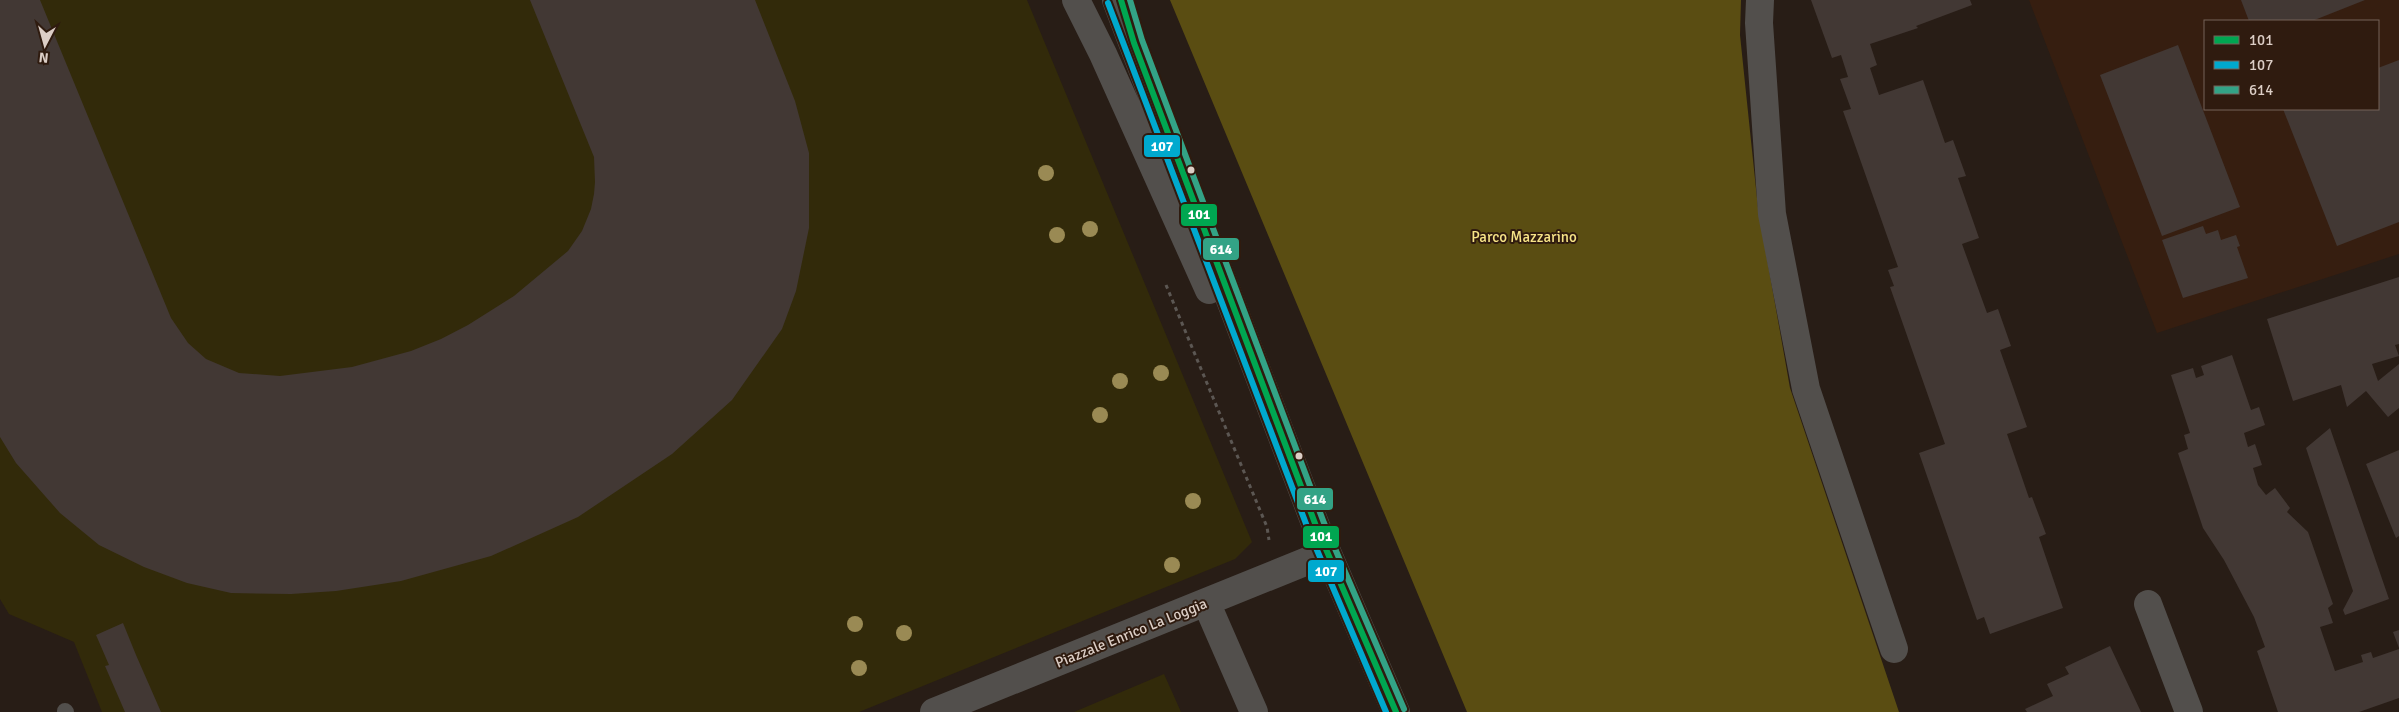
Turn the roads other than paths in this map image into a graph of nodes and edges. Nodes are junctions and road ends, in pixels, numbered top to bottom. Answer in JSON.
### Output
{"nodes":[{"id":1,"x":1076,"y":0,"type":"edge"},
{"id":2,"x":1083,"y":0,"type":"edge"},
{"id":3,"x":1116,"y":0,"type":"edge"},
{"id":4,"x":1121,"y":0,"type":"edge"},
{"id":5,"x":1760,"y":0,"type":"edge"},
{"id":6,"x":1134,"y":43,"type":"junction"},
{"id":7,"x":1102,"y":54,"type":"junction"},
{"id":8,"x":1316,"y":526,"type":"junction"},
{"id":9,"x":1327,"y":553,"type":"junction"},
{"id":10,"x":1206,"y":602,"type":"junction"},
{"id":11,"x":2148,"y":604,"type":"dead end"},
{"id":12,"x":1894,"y":649,"type":"dead end"},
{"id":13,"x":934,"y":712,"type":"edge"},
{"id":14,"x":1254,"y":712,"type":"edge"},
{"id":15,"x":1396,"y":712,"type":"edge"},
{"id":16,"x":2189,"y":712,"type":"edge"}],
"edges":[{"from":1,"to":7,"type":"street"},
{"from":2,"to":7,"type":"street"},
{"from":3,"to":6,"type":"street"},
{"from":4,"to":6,"type":"street"},
{"from":5,"to":12,"type":"street"},
{"from":6,"to":8,"type":"street"},
{"from":7,"to":8,"type":"street"},
{"from":8,"to":9,"type":"street"},
{"from":9,"to":10,"type":"street","name":"Piazzale Enrico La Loggia"},
{"from":9,"to":15,"type":"street"},
{"from":10,"to":13,"type":"street","name":"Piazzale Enrico La Loggia"},
{"from":10,"to":14,"type":"street"},
{"from":11,"to":16,"type":"street"}]}
